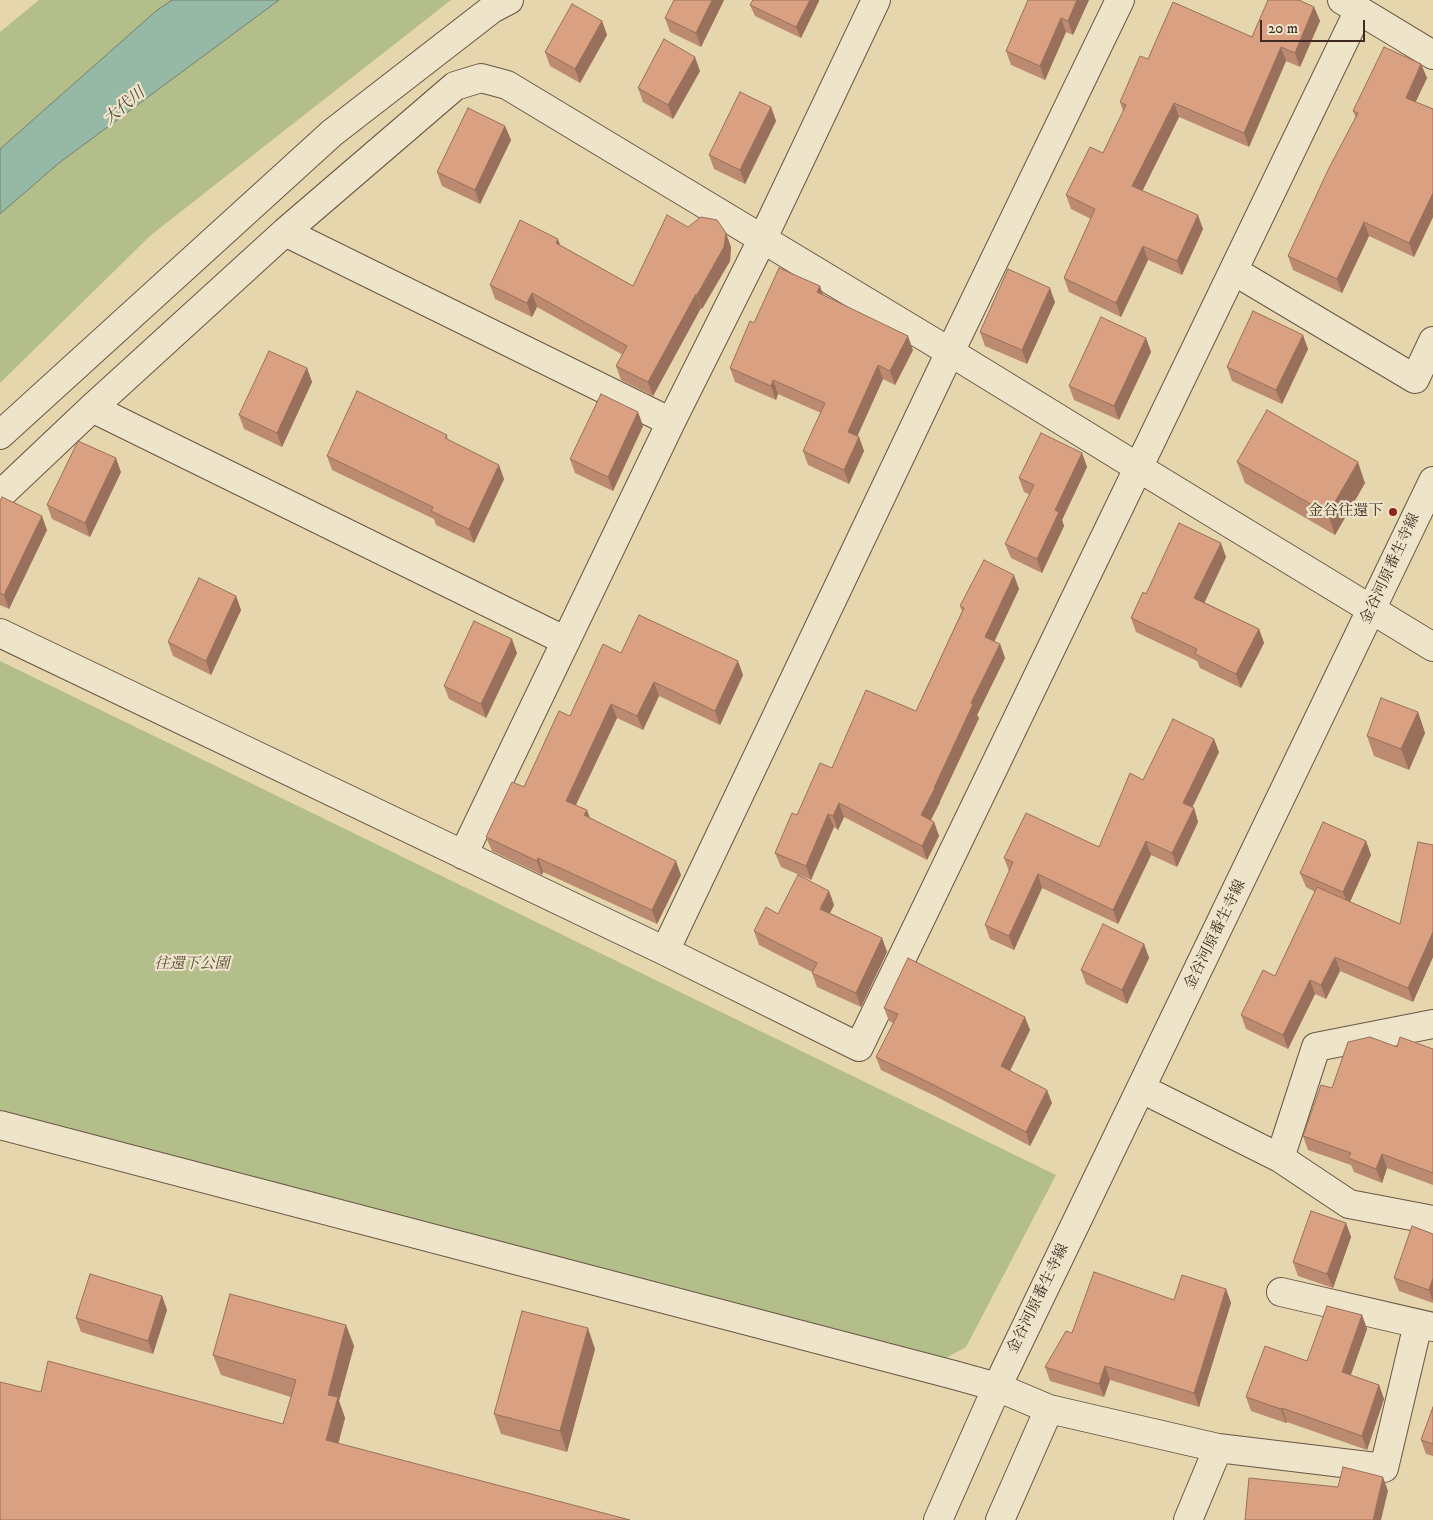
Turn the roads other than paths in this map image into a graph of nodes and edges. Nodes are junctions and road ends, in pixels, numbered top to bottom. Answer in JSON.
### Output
{"nodes":[{"id":1,"x":509,"y":0,"type":"edge"},
{"id":2,"x":876,"y":0,"type":"edge"},
{"id":3,"x":1120,"y":0,"type":"edge"},
{"id":4,"x":1351,"y":5,"type":"edge"},
{"id":5,"x":1433,"y":55,"type":"edge"},
{"id":6,"x":285,"y":232,"type":"junction"},
{"id":7,"x":763,"y":238,"type":"junction"},
{"id":8,"x":1234,"y":271,"type":"junction"},
{"id":9,"x":1433,"y":341,"type":"edge"},
{"id":10,"x":950,"y":352,"type":"junction"},
{"id":11,"x":92,"y":408,"type":"junction"},
{"id":12,"x":671,"y":422,"type":"junction"},
{"id":13,"x":0,"y":435,"type":"edge"},
{"id":14,"x":1139,"y":468,"type":"junction"},
{"id":15,"x":1433,"y":482,"type":"edge"},
{"id":16,"x":0,"y":495,"type":"edge"},
{"id":17,"x":1372,"y":610,"type":"junction"},
{"id":18,"x":0,"y":633,"type":"edge"},
{"id":19,"x":566,"y":641,"type":"junction"},
{"id":20,"x":1433,"y":646,"type":"edge"},
{"id":21,"x":464,"y":855,"type":"junction"},
{"id":22,"x":665,"y":951,"type":"junction"},
{"id":23,"x":1433,"y":1024,"type":"edge"},
{"id":24,"x":1142,"y":1089,"type":"junction"},
{"id":25,"x":0,"y":1125,"type":"edge"},
{"id":26,"x":1280,"y":1158,"type":"junction"},
{"id":27,"x":1433,"y":1220,"type":"edge"},
{"id":28,"x":1281,"y":1292,"type":"dead end"},
{"id":29,"x":1426,"y":1325,"type":"edge"},
{"id":30,"x":997,"y":1387,"type":"junction"},
{"id":31,"x":1049,"y":1409,"type":"junction"},
{"id":32,"x":1218,"y":1448,"type":"junction"},
{"id":33,"x":938,"y":1520,"type":"edge"},
{"id":34,"x":1000,"y":1520,"type":"edge"},
{"id":35,"x":1188,"y":1520,"type":"edge"}],
"edges":[{"from":1,"to":13,"type":"street"},
{"from":2,"to":7,"type":"street"},
{"from":3,"to":10,"type":"street"},
{"from":4,"to":5,"type":"street"},
{"from":4,"to":8,"type":"street"},
{"from":6,"to":7,"type":"street"},
{"from":6,"to":11,"type":"street"},
{"from":6,"to":12,"type":"street"},
{"from":7,"to":10,"type":"street"},
{"from":7,"to":12,"type":"street"},
{"from":8,"to":9,"type":"street"},
{"from":8,"to":14,"type":"street"},
{"from":10,"to":14,"type":"street"},
{"from":10,"to":22,"type":"street"},
{"from":11,"to":16,"type":"street"},
{"from":11,"to":19,"type":"street"},
{"from":12,"to":19,"type":"street"},
{"from":14,"to":17,"type":"street"},
{"from":14,"to":22,"type":"street"},
{"from":15,"to":17,"type":"street","name":"金谷河原番生寺線"},
{"from":17,"to":20,"type":"street"},
{"from":17,"to":24,"type":"street","name":"金谷河原番生寺線"},
{"from":18,"to":21,"type":"street"},
{"from":19,"to":21,"type":"street"},
{"from":21,"to":22,"type":"street"},
{"from":23,"to":26,"type":"street"},
{"from":24,"to":26,"type":"street"},
{"from":24,"to":30,"type":"street","name":"金谷河原番生寺線"},
{"from":25,"to":30,"type":"street"},
{"from":26,"to":27,"type":"street"},
{"from":28,"to":29,"type":"street"},
{"from":29,"to":32,"type":"street"},
{"from":30,"to":31,"type":"street"},
{"from":30,"to":33,"type":"street","name":"金谷河原番生寺線"},
{"from":31,"to":32,"type":"street"},
{"from":31,"to":34,"type":"street"},
{"from":32,"to":35,"type":"street"}]}
